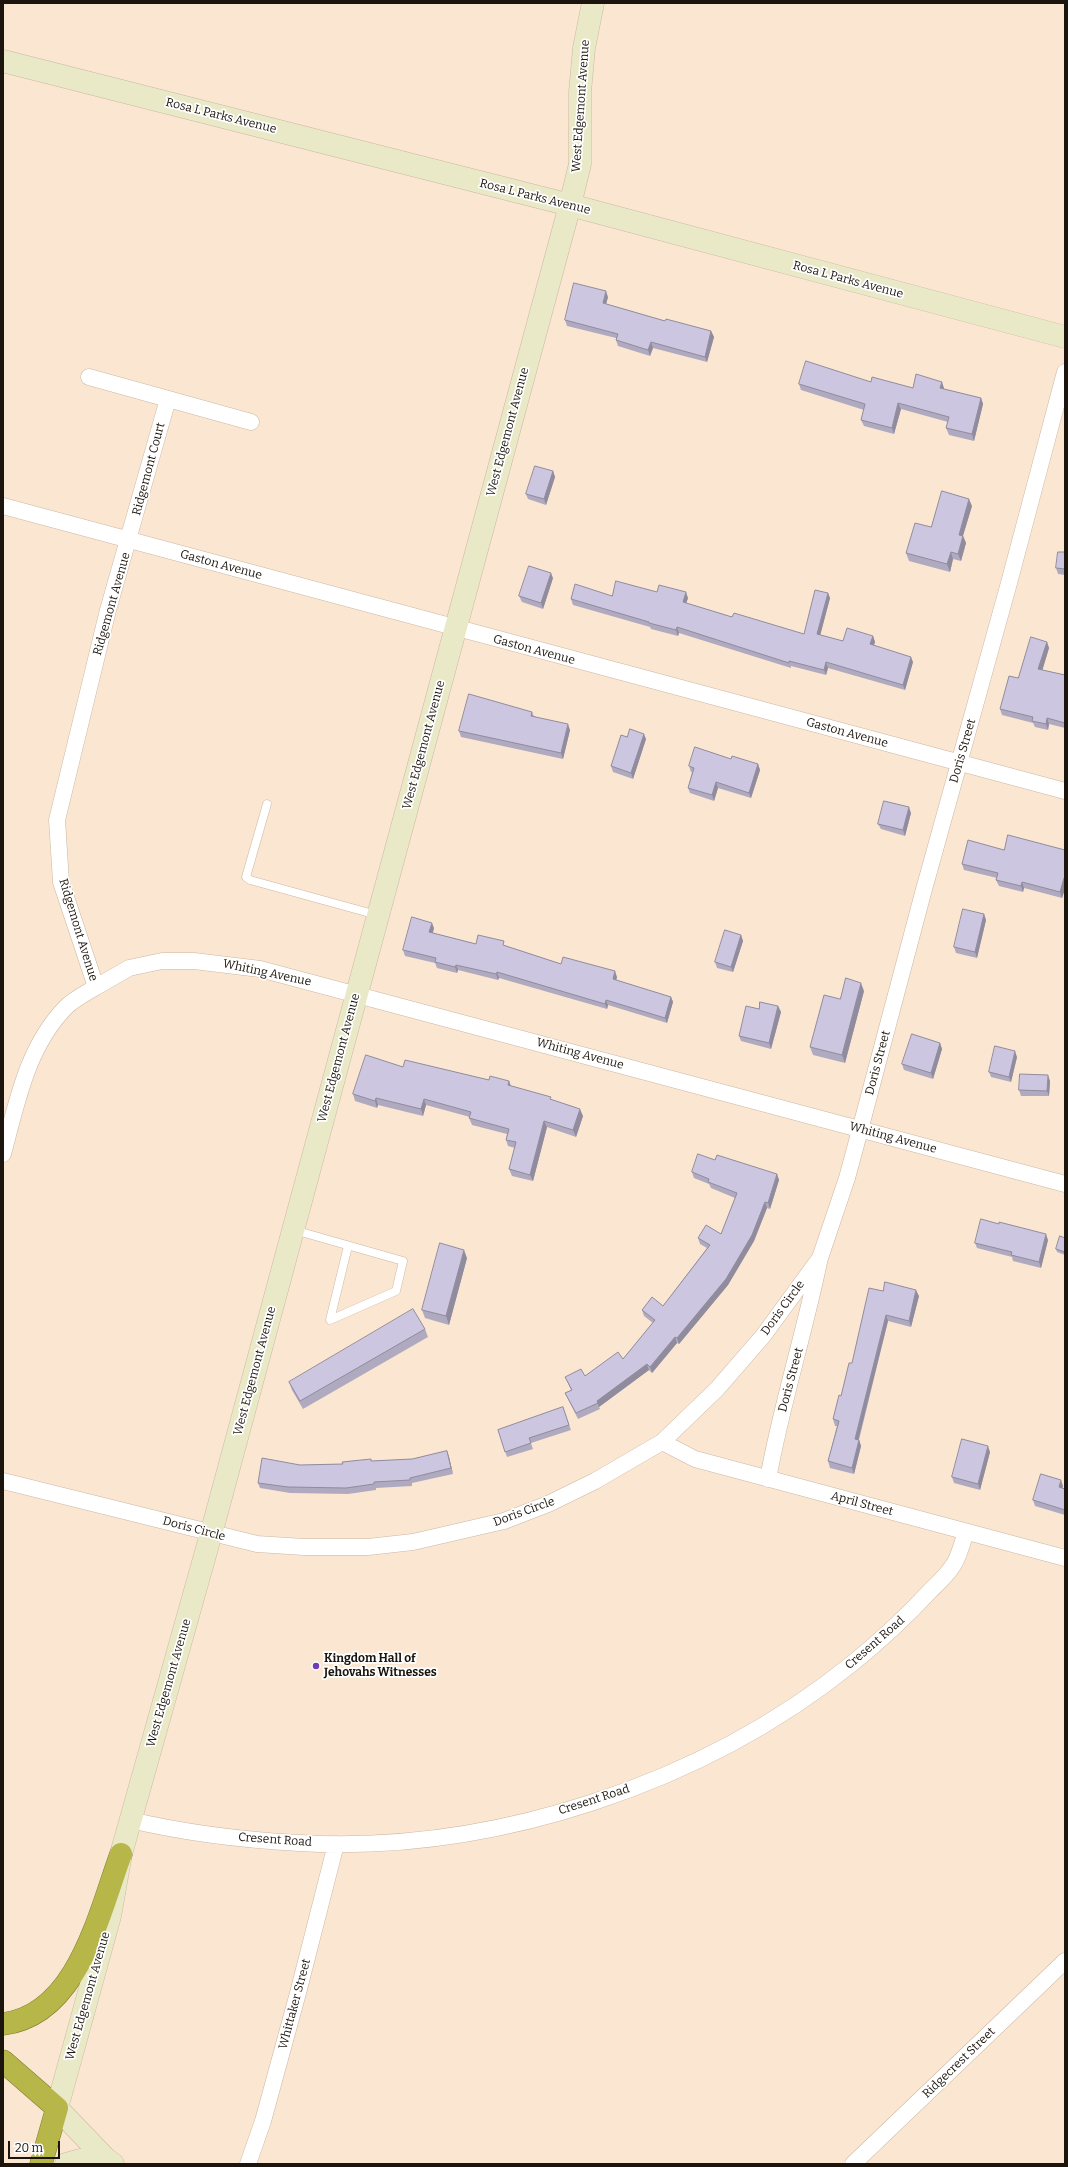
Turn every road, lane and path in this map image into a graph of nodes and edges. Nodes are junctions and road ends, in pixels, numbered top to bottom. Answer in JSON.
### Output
{"nodes":[{"id":1,"x":593,"y":3,"type":"edge"},
{"id":2,"x":3,"y":61,"type":"edge"},
{"id":3,"x":570,"y":205,"type":"junction"},
{"id":4,"x":1065,"y":337,"type":"edge"},
{"id":5,"x":1065,"y":372,"type":"edge"},
{"id":6,"x":89,"y":377,"type":"dead end"},
{"id":7,"x":168,"y":399,"type":"junction"},
{"id":8,"x":251,"y":422,"type":"dead end"},
{"id":9,"x":3,"y":506,"type":"edge"},
{"id":10,"x":130,"y":540,"type":"junction"},
{"id":11,"x":455,"y":629,"type":"junction"},
{"id":12,"x":959,"y":763,"type":"junction"},
{"id":13,"x":1065,"y":791,"type":"edge"},
{"id":14,"x":267,"y":804,"type":"dead end"},
{"id":15,"x":378,"y":915,"type":"junction"},
{"id":16,"x":96,"y":987,"type":"junction"},
{"id":17,"x":357,"y":994,"type":"junction"},
{"id":18,"x":860,"y":1130,"type":"junction"},
{"id":19,"x":3,"y":1154,"type":"edge"},
{"id":20,"x":1065,"y":1184,"type":"edge"},
{"id":21,"x":293,"y":1230,"type":"junction"},
{"id":22,"x":348,"y":1246,"type":"junction"},
{"id":23,"x":820,"y":1258,"type":"junction"},
{"id":24,"x":662,"y":1442,"type":"junction"},
{"id":25,"x":768,"y":1479,"type":"junction"},
{"id":26,"x":3,"y":1481,"type":"edge"},
{"id":27,"x":966,"y":1532,"type":"junction"},
{"id":28,"x":211,"y":1534,"type":"junction"},
{"id":29,"x":1065,"y":1558,"type":"edge"},
{"id":30,"x":130,"y":1820,"type":"junction"},
{"id":31,"x":336,"y":1844,"type":"junction"},
{"id":32,"x":121,"y":1854,"type":"junction"},
{"id":33,"x":1065,"y":1961,"type":"edge"},
{"id":34,"x":3,"y":2024,"type":"edge"},
{"id":35,"x":3,"y":2061,"type":"edge"},
{"id":36,"x":57,"y":2108,"type":"junction"},
{"id":37,"x":109,"y":2162,"type":"edge"},
{"id":38,"x":41,"y":2164,"type":"edge"},
{"id":39,"x":66,"y":2164,"type":"edge"},
{"id":40,"x":248,"y":2164,"type":"edge"},
{"id":41,"x":853,"y":2164,"type":"edge"}],
"edges":[{"from":1,"to":3,"type":"street","name":"West Edgemont Avenue"},
{"from":2,"to":3,"type":"street","name":"Rosa L Parks Avenue"},
{"from":3,"to":4,"type":"street","name":"Rosa L Parks Avenue"},
{"from":3,"to":11,"type":"street","name":"West Edgemont Avenue"},
{"from":5,"to":12,"type":"street","name":"Doris Street"},
{"from":6,"to":7,"type":"street"},
{"from":7,"to":8,"type":"street"},
{"from":7,"to":10,"type":"street","name":"Ridgemont Court"},
{"from":9,"to":10,"type":"street","name":"Gaston Avenue"},
{"from":10,"to":11,"type":"street","name":"Gaston Avenue"},
{"from":10,"to":16,"type":"street","name":"Ridgemont Avenue"},
{"from":11,"to":12,"type":"street","name":"Gaston Avenue"},
{"from":11,"to":15,"type":"street","name":"West Edgemont Avenue"},
{"from":12,"to":13,"type":"street","name":"Gaston Avenue"},
{"from":12,"to":18,"type":"street","name":"Doris Street"},
{"from":14,"to":15,"type":"lane"},
{"from":15,"to":17,"type":"street","name":"West Edgemont Avenue"},
{"from":16,"to":17,"type":"street","name":"Whiting Avenue"},
{"from":16,"to":19,"type":"street","name":"Ridgemont Avenue"},
{"from":17,"to":18,"type":"street","name":"Whiting Avenue"},
{"from":17,"to":21,"type":"street","name":"West Edgemont Avenue"},
{"from":18,"to":20,"type":"street","name":"Whiting Avenue"},
{"from":18,"to":23,"type":"street","name":"Doris Circle"},
{"from":21,"to":22,"type":"lane"},
{"from":21,"to":28,"type":"street","name":"West Edgemont Avenue"},
{"from":22,"to":22,"type":"lane"},
{"from":23,"to":24,"type":"street","name":"Doris Circle"},
{"from":23,"to":25,"type":"street","name":"Doris Street"},
{"from":24,"to":25,"type":"street","name":"April Street"},
{"from":24,"to":28,"type":"street","name":"Doris Circle"},
{"from":25,"to":27,"type":"street","name":"April Street"},
{"from":26,"to":28,"type":"street","name":"Doris Circle"},
{"from":27,"to":29,"type":"street","name":"April Street"},
{"from":27,"to":31,"type":"street","name":"Cresent Road"},
{"from":28,"to":30,"type":"street","name":"West Edgemont Avenue"},
{"from":30,"to":31,"type":"street","name":"Cresent Road"},
{"from":30,"to":32,"type":"street","name":"West Edgemont Avenue"},
{"from":31,"to":40,"type":"street","name":"Whittaker Street"},
{"from":32,"to":34,"type":"highway"},
{"from":32,"to":36,"type":"street","name":"West Edgemont Avenue"},
{"from":33,"to":41,"type":"street","name":"Ridgecrest Street"},
{"from":35,"to":36,"type":"highway"},
{"from":36,"to":37,"type":"street"},
{"from":36,"to":38,"type":"highway"},
{"from":37,"to":39,"type":"street"}]}
